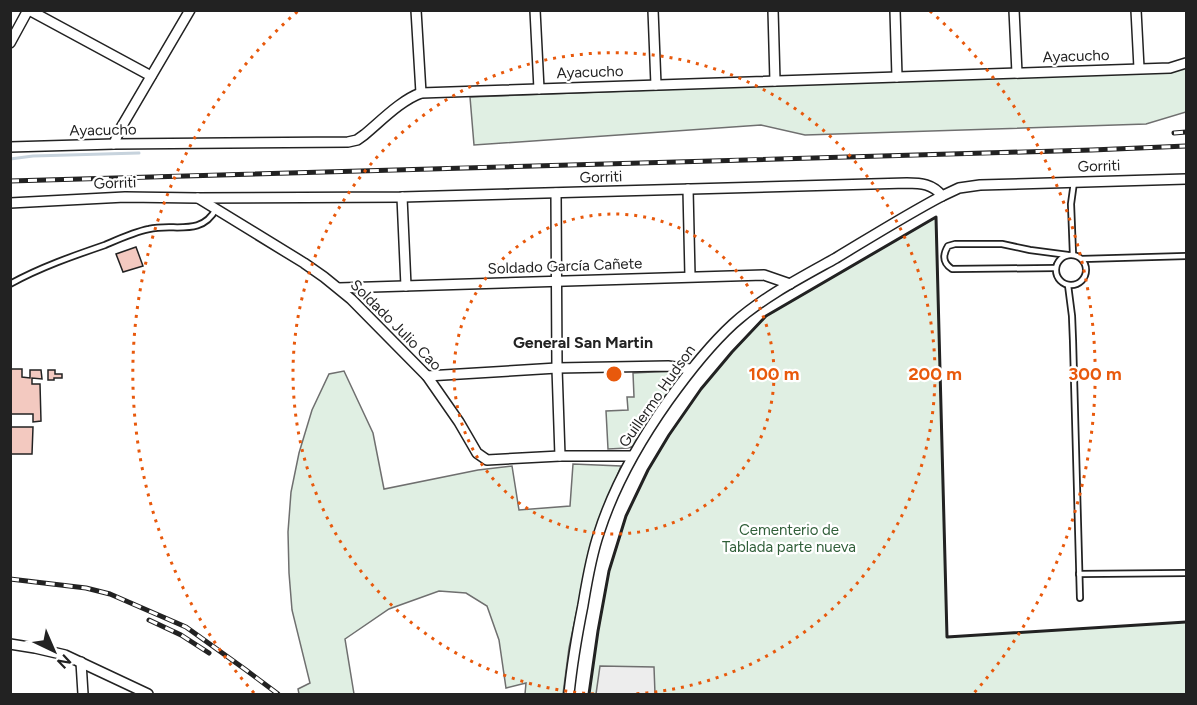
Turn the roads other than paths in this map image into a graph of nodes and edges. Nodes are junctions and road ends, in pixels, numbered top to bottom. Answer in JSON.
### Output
{"nodes":[{"id":1,"x":29,"y":10,"type":"edge"},
{"id":2,"x":190,"y":10,"type":"edge"},
{"id":3,"x":416,"y":10,"type":"edge"},
{"id":4,"x":535,"y":10,"type":"edge"},
{"id":5,"x":653,"y":10,"type":"edge"},
{"id":6,"x":773,"y":10,"type":"edge"},
{"id":7,"x":895,"y":10,"type":"edge"},
{"id":8,"x":1014,"y":10,"type":"edge"},
{"id":9,"x":1136,"y":10,"type":"edge"},
{"id":10,"x":10,"y":43,"type":"edge"},
{"id":11,"x":1186,"y":63,"type":"edge"},
{"id":12,"x":1139,"y":68,"type":"junction"},
{"id":13,"x":1017,"y":74,"type":"junction"},
{"id":14,"x":151,"y":76,"type":"junction"},
{"id":15,"x":897,"y":77,"type":"junction"},
{"id":16,"x":775,"y":81,"type":"junction"},
{"id":17,"x":656,"y":85,"type":"junction"},
{"id":18,"x":539,"y":89,"type":"junction"},
{"id":19,"x":421,"y":93,"type":"junction"},
{"id":20,"x":114,"y":144,"type":"junction"},
{"id":21,"x":10,"y":147,"type":"edge"},
{"id":22,"x":1186,"y":179,"type":"edge"},
{"id":23,"x":1074,"y":182,"type":"junction"},
{"id":24,"x":688,"y":189,"type":"junction"},
{"id":25,"x":556,"y":193,"type":"junction"},
{"id":26,"x":942,"y":196,"type":"junction"},
{"id":27,"x":402,"y":197,"type":"junction"},
{"id":28,"x":198,"y":198,"type":"junction"},
{"id":29,"x":10,"y":203,"type":"edge"},
{"id":30,"x":216,"y":209,"type":"junction"},
{"id":31,"x":1071,"y":255,"type":"junction"},
{"id":32,"x":1186,"y":256,"type":"edge"},
{"id":33,"x":1082,"y":259,"type":"junction"},
{"id":34,"x":1055,"y":268,"type":"junction"},
{"id":35,"x":690,"y":276,"type":"junction"},
{"id":36,"x":557,"y":281,"type":"junction"},
{"id":37,"x":10,"y":284,"type":"edge"},
{"id":38,"x":790,"y":284,"type":"junction"},
{"id":39,"x":1068,"y":285,"type":"junction"},
{"id":40,"x":406,"y":286,"type":"junction"},
{"id":41,"x":339,"y":288,"type":"junction"},
{"id":42,"x":558,"y":368,"type":"junction"},
{"id":43,"x":690,"y":369,"type":"junction"},
{"id":44,"x":427,"y":376,"type":"junction"},
{"id":45,"x":560,"y":456,"type":"junction"},
{"id":46,"x":632,"y":456,"type":"junction"},
{"id":47,"x":1186,"y":573,"type":"edge"},
{"id":48,"x":1079,"y":574,"type":"junction"},
{"id":49,"x":1080,"y":598,"type":"dead end"},
{"id":50,"x":10,"y":644,"type":"edge"},
{"id":51,"x":81,"y":662,"type":"junction"},
{"id":52,"x":83,"y":694,"type":"edge"},
{"id":53,"x":148,"y":694,"type":"edge"},
{"id":54,"x":569,"y":694,"type":"edge"}],
"edges":[{"from":1,"to":10,"type":"street"},
{"from":1,"to":14,"type":"street"},
{"from":2,"to":14,"type":"street"},
{"from":3,"to":19,"type":"street"},
{"from":4,"to":18,"type":"street"},
{"from":5,"to":17,"type":"street"},
{"from":6,"to":16,"type":"street"},
{"from":7,"to":15,"type":"street"},
{"from":8,"to":13,"type":"street"},
{"from":9,"to":12,"type":"street"},
{"from":11,"to":12,"type":"street","name":"Ayacucho"},
{"from":12,"to":13,"type":"street","name":"Ayacucho"},
{"from":13,"to":15,"type":"street","name":"Ayacucho"},
{"from":14,"to":20,"type":"street"},
{"from":15,"to":16,"type":"street","name":"Ayacucho"},
{"from":16,"to":17,"type":"street","name":"Ayacucho"},
{"from":17,"to":18,"type":"street","name":"Ayacucho"},
{"from":18,"to":19,"type":"street","name":"Ayacucho"},
{"from":19,"to":20,"type":"street","name":"Ayacucho"},
{"from":20,"to":21,"type":"street","name":"Ayacucho"},
{"from":22,"to":23,"type":"street","name":"Gorriti"},
{"from":23,"to":26,"type":"street","name":"Gorriti"},
{"from":23,"to":31,"type":"lane"},
{"from":24,"to":25,"type":"street","name":"Gorriti"},
{"from":24,"to":26,"type":"street","name":"Gorriti"},
{"from":24,"to":35,"type":"street"},
{"from":25,"to":27,"type":"street","name":"Gorriti"},
{"from":25,"to":36,"type":"street"},
{"from":26,"to":38,"type":"street","name":"Guillermo Hudson"},
{"from":27,"to":28,"type":"street","name":"Gorriti"},
{"from":27,"to":40,"type":"street"},
{"from":28,"to":29,"type":"street","name":"Gorriti"},
{"from":28,"to":30,"type":"street","name":"Soldado Julio Cao"},
{"from":30,"to":37,"type":"lane"},
{"from":30,"to":41,"type":"street","name":"Soldado Julio Cao"},
{"from":31,"to":33,"type":"lane"},
{"from":31,"to":34,"type":"lane"},
{"from":31,"to":34,"type":"lane"},
{"from":32,"to":33,"type":"lane"},
{"from":33,"to":39,"type":"lane"},
{"from":34,"to":39,"type":"lane"},
{"from":35,"to":36,"type":"street","name":"Soldado García Cañete"},
{"from":35,"to":38,"type":"street","name":"Soldado García Cañete"},
{"from":36,"to":40,"type":"street","name":"Soldado García Cañete"},
{"from":36,"to":42,"type":"street"},
{"from":38,"to":43,"type":"street","name":"Guillermo Hudson"},
{"from":39,"to":48,"type":"lane"},
{"from":40,"to":41,"type":"street","name":"Soldado García Cañete"},
{"from":41,"to":44,"type":"street","name":"Soldado Julio Cao"},
{"from":42,"to":43,"type":"street"},
{"from":42,"to":44,"type":"street"},
{"from":42,"to":45,"type":"street"},
{"from":43,"to":46,"type":"street","name":"Guillermo Hudson"},
{"from":44,"to":45,"type":"street","name":"Soldado Julio Cao"},
{"from":45,"to":46,"type":"street"},
{"from":46,"to":54,"type":"street","name":"Guillermo Hudson"},
{"from":47,"to":48,"type":"lane"},
{"from":48,"to":49,"type":"lane"},
{"from":50,"to":51,"type":"street"},
{"from":51,"to":52,"type":"street"},
{"from":51,"to":53,"type":"street"}]}
